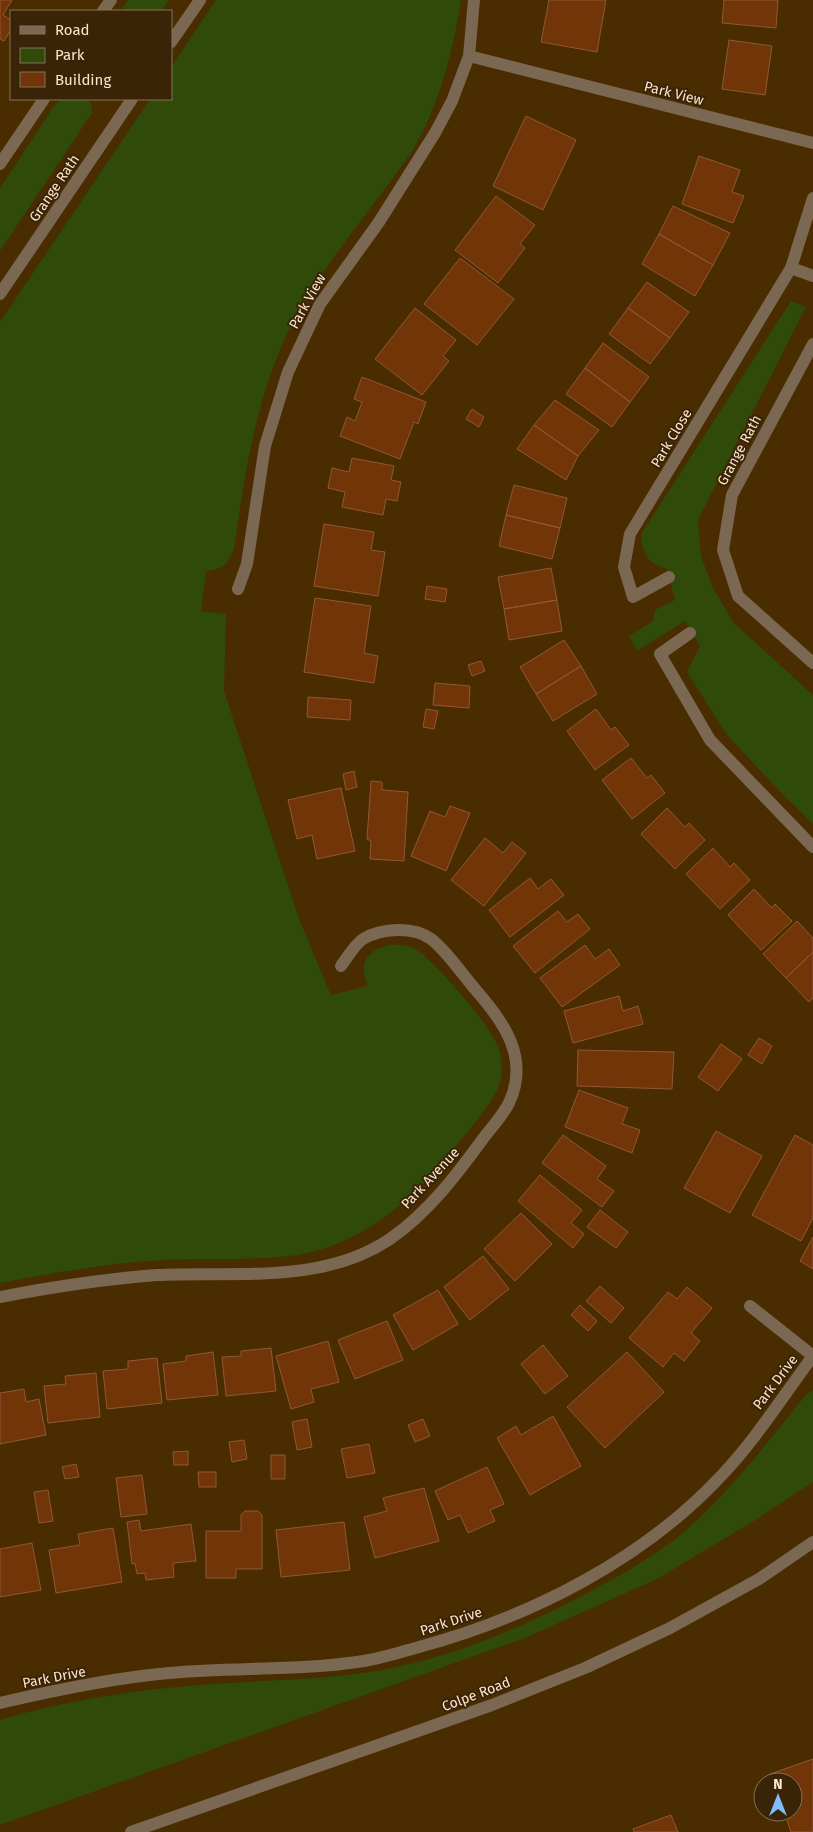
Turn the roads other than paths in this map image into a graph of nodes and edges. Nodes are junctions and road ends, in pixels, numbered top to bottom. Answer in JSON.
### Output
{"nodes":[{"id":1,"x":200,"y":0,"type":"edge"},
{"id":2,"x":474,"y":0,"type":"edge"},
{"id":3,"x":172,"y":41,"type":"edge"},
{"id":4,"x":469,"y":56,"type":"junction"},
{"id":5,"x":43,"y":100,"type":"edge"},
{"id":6,"x":127,"y":101,"type":"edge"},
{"id":7,"x":813,"y":143,"type":"edge"},
{"id":8,"x":0,"y":164,"type":"edge"},
{"id":9,"x":813,"y":198,"type":"edge"},
{"id":10,"x":791,"y":268,"type":"junction"},
{"id":11,"x":813,"y":276,"type":"edge"},
{"id":12,"x":0,"y":294,"type":"edge"},
{"id":13,"x":813,"y":344,"type":"edge"},
{"id":14,"x":669,"y":577,"type":"dead end"},
{"id":15,"x":238,"y":588,"type":"dead end"},
{"id":16,"x":690,"y":633,"type":"dead end"},
{"id":17,"x":813,"y":663,"type":"edge"},
{"id":18,"x":813,"y":847,"type":"edge"},
{"id":19,"x":341,"y":966,"type":"dead end"},
{"id":20,"x":0,"y":1297,"type":"edge"},
{"id":21,"x":750,"y":1306,"type":"dead end"},
{"id":22,"x":813,"y":1356,"type":"edge"},
{"id":23,"x":813,"y":1542,"type":"edge"},
{"id":24,"x":0,"y":1703,"type":"edge"},
{"id":25,"x":131,"y":1832,"type":"edge"}],
"edges":[{"from":1,"to":3,"type":"street"},
{"from":2,"to":4,"type":"street","name":"Park View"},
{"from":4,"to":7,"type":"street","name":"Park View"},
{"from":4,"to":15,"type":"street","name":"Park View"},
{"from":5,"to":8,"type":"street"},
{"from":6,"to":12,"type":"street","name":"Grange Rath"},
{"from":9,"to":10,"type":"street","name":"Park Close"},
{"from":10,"to":11,"type":"street"},
{"from":10,"to":14,"type":"street","name":"Park Close"},
{"from":13,"to":17,"type":"street","name":"Grange Rath"},
{"from":16,"to":18,"type":"street"},
{"from":19,"to":20,"type":"street","name":"Park Avenue"},
{"from":21,"to":22,"type":"street","name":"Park Drive"},
{"from":22,"to":24,"type":"street","name":"Park Drive"},
{"from":23,"to":25,"type":"street","name":"Colpe Road"}]}
